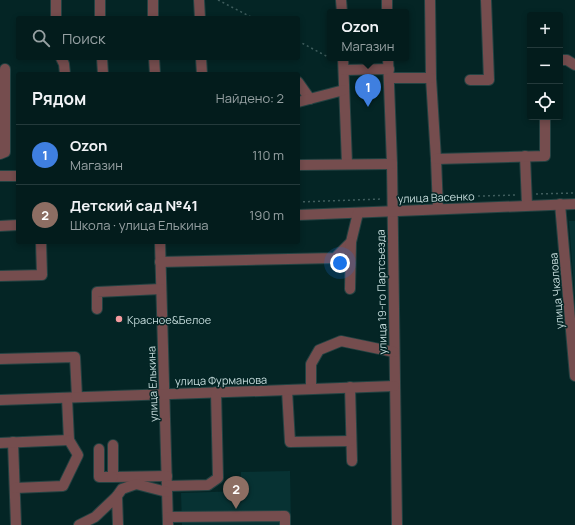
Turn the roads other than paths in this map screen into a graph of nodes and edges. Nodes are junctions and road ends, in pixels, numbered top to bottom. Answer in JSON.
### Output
{"nodes":[{"id":1,"x":56,"y":0,"type":"edge"},
{"id":2,"x":100,"y":0,"type":"edge"},
{"id":3,"x":153,"y":0,"type":"edge"},
{"id":4,"x":199,"y":0,"type":"edge"},
{"id":5,"x":430,"y":0,"type":"edge"},
{"id":6,"x":486,"y":0,"type":"edge"},
{"id":7,"x":56,"y":16,"type":"edge"},
{"id":8,"x":100,"y":16,"type":"edge"},
{"id":9,"x":153,"y":16,"type":"edge"},
{"id":10,"x":200,"y":16,"type":"edge"},
{"id":11,"x":62,"y":60,"type":"edge"},
{"id":12,"x":102,"y":60,"type":"edge"},
{"id":13,"x":154,"y":60,"type":"edge"},
{"id":14,"x":201,"y":60,"type":"edge"},
{"id":15,"x":563,"y":60,"type":"edge"},
{"id":16,"x":343,"y":61,"type":"edge"},
{"id":17,"x":388,"y":61,"type":"edge"},
{"id":18,"x":575,"y":65,"type":"edge"},
{"id":19,"x":5,"y":68,"type":"dead end"},
{"id":20,"x":344,"y":70,"type":"junction"},
{"id":21,"x":65,"y":72,"type":"edge"},
{"id":22,"x":103,"y":72,"type":"edge"},
{"id":23,"x":155,"y":72,"type":"edge"},
{"id":24,"x":202,"y":72,"type":"edge"},
{"id":25,"x":389,"y":73,"type":"junction"},
{"id":26,"x":431,"y":78,"type":"junction"},
{"id":27,"x":470,"y":80,"type":"dead end"},
{"id":28,"x":300,"y":85,"type":"edge"},
{"id":29,"x":344,"y":90,"type":"junction"},
{"id":30,"x":310,"y":99,"type":"junction"},
{"id":31,"x":300,"y":102,"type":"edge"},
{"id":32,"x":545,"y":120,"type":"edge"},
{"id":33,"x":0,"y":154,"type":"edge"},
{"id":34,"x":526,"y":156,"type":"junction"},
{"id":35,"x":436,"y":159,"type":"junction"},
{"id":36,"x":347,"y":164,"type":"junction"},
{"id":37,"x":392,"y":164,"type":"junction"},
{"id":38,"x":300,"y":165,"type":"edge"},
{"id":39,"x":0,"y":176,"type":"edge"},
{"id":40,"x":16,"y":176,"type":"edge"},
{"id":41,"x":560,"y":204,"type":"junction"},
{"id":42,"x":575,"y":204,"type":"edge"},
{"id":43,"x":527,"y":205,"type":"junction"},
{"id":44,"x":438,"y":210,"type":"junction"},
{"id":45,"x":392,"y":211,"type":"junction"},
{"id":46,"x":358,"y":213,"type":"junction"},
{"id":47,"x":300,"y":215,"type":"edge"},
{"id":48,"x":16,"y":225,"type":"edge"},
{"id":49,"x":0,"y":226,"type":"edge"},
{"id":50,"x":351,"y":242,"type":"junction"},
{"id":51,"x":41,"y":244,"type":"edge"},
{"id":52,"x":160,"y":244,"type":"edge"},
{"id":53,"x":160,"y":262,"type":"junction"},
{"id":54,"x":0,"y":276,"type":"edge"},
{"id":55,"x":161,"y":289,"type":"junction"},
{"id":56,"x":350,"y":289,"type":"dead end"},
{"id":57,"x":97,"y":309,"type":"dead end"},
{"id":58,"x":394,"y":352,"type":"junction"},
{"id":59,"x":0,"y":361,"type":"edge"},
{"id":60,"x":575,"y":376,"type":"edge"},
{"id":61,"x":394,"y":386,"type":"junction"},
{"id":62,"x":350,"y":387,"type":"junction"},
{"id":63,"x":311,"y":389,"type":"junction"},
{"id":64,"x":287,"y":390,"type":"junction"},
{"id":65,"x":216,"y":392,"type":"junction"},
{"id":66,"x":164,"y":394,"type":"junction"},
{"id":67,"x":72,"y":397,"type":"junction"},
{"id":68,"x":0,"y":400,"type":"edge"},
{"id":69,"x":69,"y":440,"type":"junction"},
{"id":70,"x":351,"y":441,"type":"junction"},
{"id":71,"x":13,"y":442,"type":"junction"},
{"id":72,"x":0,"y":443,"type":"edge"},
{"id":73,"x":113,"y":444,"type":"dead end"},
{"id":74,"x":99,"y":449,"type":"dead end"},
{"id":75,"x":352,"y":461,"type":"dead end"},
{"id":76,"x":113,"y":477,"type":"junction"},
{"id":77,"x":167,"y":485,"type":"junction"},
{"id":78,"x":15,"y":488,"type":"junction"},
{"id":79,"x":117,"y":496,"type":"junction"},
{"id":80,"x":168,"y":521,"type":"edge"},
{"id":81,"x":213,"y":521,"type":"edge"},
{"id":82,"x":16,"y":525,"type":"edge"},
{"id":83,"x":79,"y":525,"type":"edge"},
{"id":84,"x":118,"y":525,"type":"edge"},
{"id":85,"x":285,"y":525,"type":"edge"},
{"id":86,"x":397,"y":525,"type":"edge"}],
"edges":[{"from":1,"to":7,"type":"street"},
{"from":2,"to":8,"type":"street"},
{"from":3,"to":9,"type":"street"},
{"from":4,"to":10,"type":"street"},
{"from":5,"to":26,"type":"street"},
{"from":6,"to":27,"type":"street"},
{"from":11,"to":21,"type":"street"},
{"from":12,"to":22,"type":"street"},
{"from":13,"to":23,"type":"street"},
{"from":14,"to":24,"type":"street"},
{"from":15,"to":18,"type":"street"},
{"from":16,"to":20,"type":"street"},
{"from":17,"to":25,"type":"street","name":"улица 19-го Партсъезда"},
{"from":19,"to":33,"type":"street"},
{"from":20,"to":25,"type":"street"},
{"from":20,"to":29,"type":"street"},
{"from":25,"to":26,"type":"street"},
{"from":25,"to":37,"type":"street","name":"улица 19-го Партсъезда"},
{"from":26,"to":35,"type":"street"},
{"from":28,"to":30,"type":"street"},
{"from":29,"to":30,"type":"street"},
{"from":29,"to":36,"type":"street"},
{"from":30,"to":31,"type":"street"},
{"from":32,"to":34,"type":"street"},
{"from":34,"to":35,"type":"street"},
{"from":34,"to":43,"type":"street"},
{"from":35,"to":44,"type":"street"},
{"from":36,"to":37,"type":"street"},
{"from":36,"to":38,"type":"street"},
{"from":37,"to":45,"type":"street","name":"улица 19-го Партсъезда"},
{"from":39,"to":40,"type":"street"},
{"from":41,"to":42,"type":"street","name":"улица Васенко"},
{"from":41,"to":43,"type":"street","name":"улица Васенко"},
{"from":41,"to":60,"type":"street","name":"улица Чкалова"},
{"from":43,"to":44,"type":"street","name":"улица Васенко"},
{"from":44,"to":45,"type":"street","name":"улица Васенко"},
{"from":45,"to":46,"type":"street","name":"улица Васенко"},
{"from":45,"to":58,"type":"street","name":"улица 19-го Партсъезда"},
{"from":46,"to":47,"type":"street","name":"улица Васенко"},
{"from":46,"to":50,"type":"street"},
{"from":48,"to":49,"type":"street"},
{"from":50,"to":53,"type":"street"},
{"from":50,"to":56,"type":"street"},
{"from":51,"to":54,"type":"street"},
{"from":52,"to":53,"type":"street","name":"улица Елькина"},
{"from":53,"to":55,"type":"street","name":"улица Елькина"},
{"from":55,"to":57,"type":"street"},
{"from":55,"to":66,"type":"street","name":"улица Елькина"},
{"from":58,"to":61,"type":"street","name":"улица 19-го Партсъезда"},
{"from":58,"to":63,"type":"street"},
{"from":59,"to":67,"type":"street"},
{"from":61,"to":62,"type":"street","name":"улица Фурманова"},
{"from":61,"to":86,"type":"street","name":"улица 19-го Партсъезда"},
{"from":62,"to":63,"type":"street","name":"улица Фурманова"},
{"from":62,"to":70,"type":"street"},
{"from":63,"to":64,"type":"street","name":"улица Фурманова"},
{"from":64,"to":65,"type":"street","name":"улица Фурманова"},
{"from":64,"to":70,"type":"street"},
{"from":65,"to":66,"type":"street","name":"улица Фурманова"},
{"from":65,"to":77,"type":"street"},
{"from":66,"to":67,"type":"street","name":"улица Фурманова"},
{"from":66,"to":77,"type":"street","name":"улица Елькина"},
{"from":67,"to":68,"type":"street","name":"улица Фурманова"},
{"from":67,"to":69,"type":"street"},
{"from":69,"to":71,"type":"street"},
{"from":69,"to":78,"type":"street"},
{"from":70,"to":75,"type":"street"},
{"from":71,"to":72,"type":"street"},
{"from":71,"to":78,"type":"street"},
{"from":73,"to":76,"type":"street"},
{"from":74,"to":76,"type":"street"},
{"from":76,"to":77,"type":"street"},
{"from":77,"to":79,"type":"street"},
{"from":77,"to":80,"type":"street","name":"улица Елькина"},
{"from":78,"to":82,"type":"street"},
{"from":79,"to":83,"type":"street"},
{"from":79,"to":84,"type":"street"},
{"from":80,"to":81,"type":"street"},
{"from":81,"to":85,"type":"street"}]}
